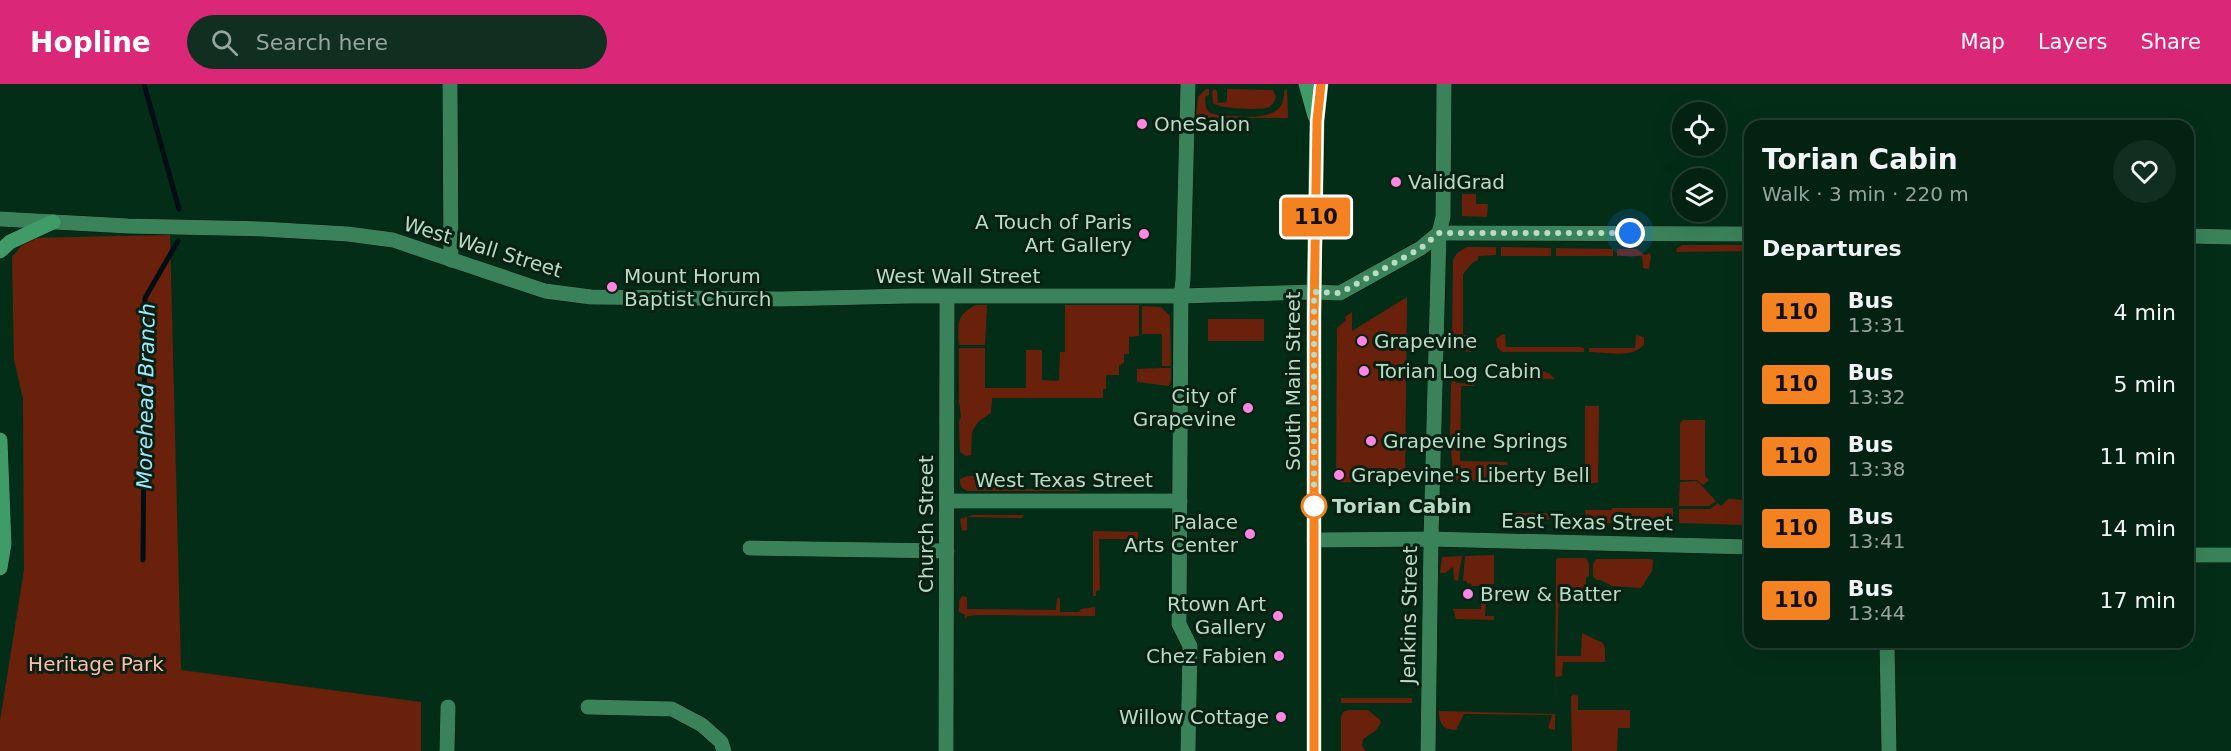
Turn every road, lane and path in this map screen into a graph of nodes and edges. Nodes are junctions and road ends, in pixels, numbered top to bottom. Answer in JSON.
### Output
{"nodes":[{"id":1,"x":450,"y":84,"type":"edge"},
{"id":2,"x":1188,"y":84,"type":"edge"},
{"id":3,"x":1305,"y":84,"type":"edge"},
{"id":4,"x":1321,"y":84,"type":"edge"},
{"id":5,"x":1444,"y":84,"type":"edge"},
{"id":6,"x":1317,"y":121,"type":"junction"},
{"id":7,"x":0,"y":219,"type":"edge"},
{"id":8,"x":52,"y":222,"type":"junction"},
{"id":9,"x":1439,"y":233,"type":"junction"},
{"id":10,"x":1744,"y":234,"type":"edge"},
{"id":11,"x":2194,"y":236,"type":"edge"},
{"id":12,"x":2231,"y":237,"type":"edge"},
{"id":13,"x":0,"y":251,"type":"edge"},
{"id":14,"x":451,"y":260,"type":"junction"},
{"id":15,"x":1314,"y":292,"type":"junction"},
{"id":16,"x":1181,"y":296,"type":"junction"},
{"id":17,"x":947,"y":297,"type":"junction"},
{"id":18,"x":0,"y":440,"type":"edge"},
{"id":19,"x":948,"y":501,"type":"junction"},
{"id":20,"x":1179,"y":501,"type":"junction"},
{"id":21,"x":1431,"y":539,"type":"junction"},
{"id":22,"x":1314,"y":540,"type":"junction"},
{"id":23,"x":2,"y":544,"type":"edge"},
{"id":24,"x":1744,"y":547,"type":"edge"},
{"id":25,"x":750,"y":548,"type":"dead end"},
{"id":26,"x":948,"y":551,"type":"junction"},
{"id":27,"x":2194,"y":555,"type":"edge"},
{"id":28,"x":2231,"y":555,"type":"edge"},
{"id":29,"x":0,"y":568,"type":"edge"},
{"id":30,"x":1887,"y":648,"type":"edge"},
{"id":31,"x":448,"y":707,"type":"dead end"},
{"id":32,"x":588,"y":707,"type":"dead end"},
{"id":33,"x":447,"y":751,"type":"edge"},
{"id":34,"x":724,"y":751,"type":"edge"},
{"id":35,"x":945,"y":751,"type":"edge"},
{"id":36,"x":1188,"y":751,"type":"edge"},
{"id":37,"x":1314,"y":751,"type":"edge"},
{"id":38,"x":1428,"y":751,"type":"edge"},
{"id":39,"x":1889,"y":751,"type":"edge"}],
"edges":[{"from":1,"to":14,"type":"street"},
{"from":2,"to":16,"type":"street"},
{"from":3,"to":6,"type":"main road"},
{"from":4,"to":6,"type":"main road","name":"South Main Street"},
{"from":5,"to":9,"type":"street","name":"Jenkins Street"},
{"from":6,"to":15,"type":"main road","name":"South Main Street"},
{"from":7,"to":8,"type":"street","name":"West Wall Street"},
{"from":8,"to":13,"type":"main road"},
{"from":8,"to":14,"type":"street","name":"West Wall Street"},
{"from":9,"to":10,"type":"street"},
{"from":9,"to":15,"type":"street","name":"West Wall Street"},
{"from":9,"to":21,"type":"street","name":"Jenkins Street"},
{"from":11,"to":12,"type":"street"},
{"from":14,"to":17,"type":"street","name":"West Wall Street"},
{"from":15,"to":16,"type":"street","name":"West Wall Street"},
{"from":15,"to":22,"type":"main road","name":"South Main Street"},
{"from":16,"to":17,"type":"street","name":"West Wall Street"},
{"from":16,"to":20,"type":"street"},
{"from":17,"to":19,"type":"street","name":"Church Street"},
{"from":18,"to":23,"type":"main road"},
{"from":19,"to":20,"type":"street","name":"West Texas Street"},
{"from":19,"to":26,"type":"street","name":"Church Street"},
{"from":20,"to":36,"type":"street"},
{"from":21,"to":22,"type":"street","name":"East Texas Street"},
{"from":21,"to":24,"type":"street","name":"East Texas Street"},
{"from":21,"to":38,"type":"street","name":"Jenkins Street"},
{"from":22,"to":37,"type":"main road","name":"South Main Street"},
{"from":23,"to":29,"type":"main road"},
{"from":25,"to":26,"type":"street"},
{"from":26,"to":35,"type":"street","name":"Church Street"},
{"from":27,"to":28,"type":"street"},
{"from":30,"to":39,"type":"street"},
{"from":31,"to":33,"type":"street"},
{"from":32,"to":34,"type":"street"}]}
